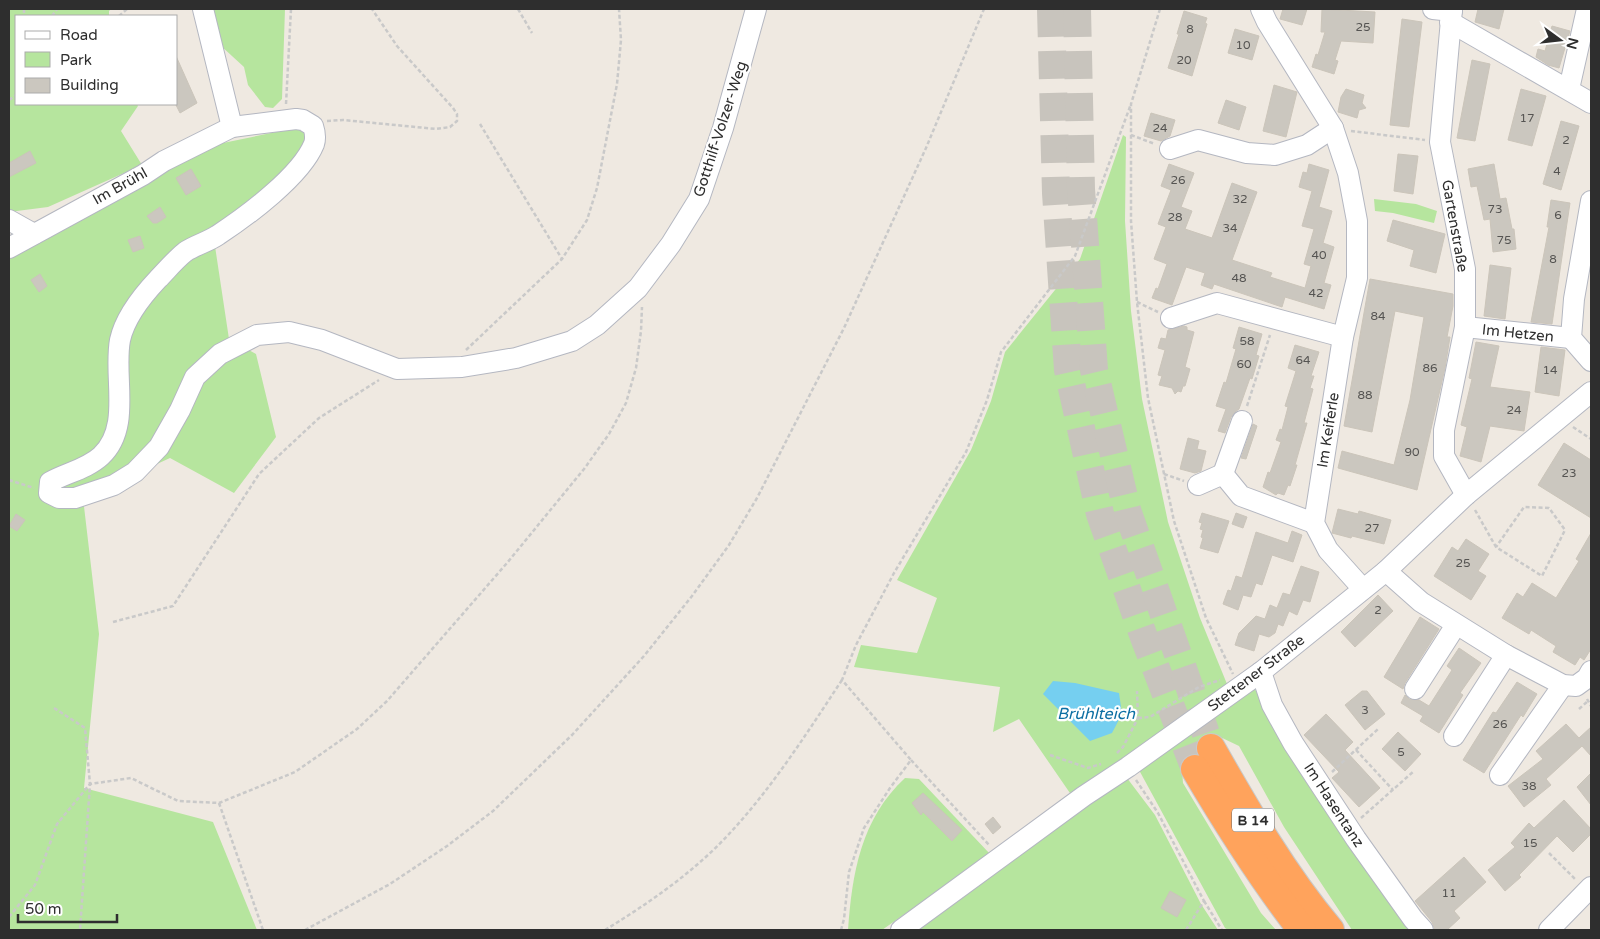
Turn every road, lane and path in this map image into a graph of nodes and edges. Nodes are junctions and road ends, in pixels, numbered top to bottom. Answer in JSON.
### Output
{"nodes":[{"id":1,"x":203,"y":9,"type":"edge"},
{"id":2,"x":291,"y":9,"type":"edge"},
{"id":3,"x":372,"y":9,"type":"edge"},
{"id":4,"x":518,"y":9,"type":"edge"},
{"id":5,"x":619,"y":9,"type":"edge"},
{"id":6,"x":756,"y":9,"type":"edge"},
{"id":7,"x":984,"y":9,"type":"edge"},
{"id":8,"x":1160,"y":9,"type":"edge"},
{"id":9,"x":1261,"y":9,"type":"edge"},
{"id":10,"x":1587,"y":9,"type":"edge"},
{"id":11,"x":1447,"y":13,"type":"edge"},
{"id":12,"x":532,"y":33,"type":"dead end"},
{"id":13,"x":1569,"y":89,"type":"junction"},
{"id":14,"x":287,"y":99,"type":"dead end"},
{"id":15,"x":1591,"y":103,"type":"edge"},
{"id":16,"x":1131,"y":104,"type":"junction"},
{"id":17,"x":308,"y":122,"type":"junction"},
{"id":18,"x":480,"y":124,"type":"dead end"},
{"id":19,"x":232,"y":127,"type":"junction"},
{"id":20,"x":1332,"y":128,"type":"junction"},
{"id":21,"x":1131,"y":135,"type":"junction"},
{"id":22,"x":1440,"y":142,"type":"junction"},
{"id":23,"x":1162,"y":146,"type":"joint"},
{"id":24,"x":1591,"y":201,"type":"edge"},
{"id":25,"x":9,"y":220,"type":"edge"},
{"id":26,"x":34,"y":234,"type":"junction"},
{"id":27,"x":9,"y":248,"type":"edge"},
{"id":28,"x":562,"y":259,"type":"junction"},
{"id":29,"x":638,"y":288,"type":"junction"},
{"id":30,"x":1137,"y":302,"type":"junction"},
{"id":31,"x":1171,"y":318,"type":"joint"},
{"id":32,"x":1275,"y":318,"type":"junction"},
{"id":33,"x":1465,"y":327,"type":"junction"},
{"id":34,"x":1343,"y":337,"type":"junction"},
{"id":35,"x":1571,"y":338,"type":"junction"},
{"id":36,"x":1591,"y":361,"type":"edge"},
{"id":37,"x":462,"y":367,"type":"junction"},
{"id":38,"x":397,"y":369,"type":"junction"},
{"id":39,"x":1591,"y":392,"type":"edge"},
{"id":40,"x":1559,"y":418,"type":"junction"},
{"id":41,"x":1242,"y":421,"type":"joint"},
{"id":42,"x":1591,"y":439,"type":"edge"},
{"id":43,"x":1164,"y":474,"type":"junction"},
{"id":44,"x":1223,"y":474,"type":"junction"},
{"id":45,"x":9,"y":480,"type":"edge"},
{"id":46,"x":1198,"y":485,"type":"joint"},
{"id":47,"x":49,"y":493,"type":"junction"},
{"id":48,"x":1466,"y":495,"type":"junction"},
{"id":49,"x":1314,"y":523,"type":"junction"},
{"id":50,"x":1496,"y":547,"type":"junction"},
{"id":51,"x":1386,"y":570,"type":"junction"},
{"id":52,"x":1363,"y":589,"type":"junction"},
{"id":53,"x":113,"y":622,"type":"dead end"},
{"id":54,"x":1456,"y":625,"type":"junction"},
{"id":55,"x":1506,"y":655,"type":"junction"},
{"id":56,"x":1591,"y":671,"type":"edge"},
{"id":57,"x":1262,"y":672,"type":"junction"},
{"id":58,"x":842,"y":680,"type":"junction"},
{"id":59,"x":1563,"y":685,"type":"junction"},
{"id":60,"x":1415,"y":690,"type":"dead end"},
{"id":61,"x":1137,"y":691,"type":"dead end"},
{"id":62,"x":1234,"y":692,"type":"junction"},
{"id":63,"x":1588,"y":701,"type":"dead end"},
{"id":64,"x":54,"y":708,"type":"dead end"},
{"id":65,"x":1579,"y":709,"type":"dead end"},
{"id":66,"x":1138,"y":718,"type":"junction"},
{"id":67,"x":1378,"y":729,"type":"dead end"},
{"id":68,"x":1454,"y":736,"type":"dead end"},
{"id":69,"x":1356,"y":750,"type":"junction"},
{"id":70,"x":1050,"y":755,"type":"dead end"},
{"id":71,"x":912,"y":760,"type":"junction"},
{"id":72,"x":1121,"y":762,"type":"junction"},
{"id":73,"x":1102,"y":764,"type":"dead end"},
{"id":74,"x":1414,"y":770,"type":"dead end"},
{"id":75,"x":1500,"y":775,"type":"dead end"},
{"id":76,"x":90,"y":784,"type":"junction"},
{"id":77,"x":1320,"y":784,"type":"junction"},
{"id":78,"x":1393,"y":790,"type":"junction"},
{"id":79,"x":219,"y":802,"type":"junction"},
{"id":80,"x":1349,"y":829,"type":"junction"},
{"id":81,"x":1549,"y":853,"type":"dead end"},
{"id":82,"x":1001,"y":858,"type":"junction"},
{"id":83,"x":1589,"y":889,"type":"edge"},
{"id":84,"x":1204,"y":901,"type":"junction"},
{"id":85,"x":9,"y":917,"type":"edge"},
{"id":86,"x":1560,"y":927,"type":"edge"},
{"id":87,"x":80,"y":930,"type":"edge"},
{"id":88,"x":263,"y":930,"type":"edge"},
{"id":89,"x":305,"y":930,"type":"edge"},
{"id":90,"x":605,"y":930,"type":"edge"},
{"id":91,"x":841,"y":930,"type":"edge"},
{"id":92,"x":901,"y":930,"type":"edge"},
{"id":93,"x":1186,"y":930,"type":"edge"},
{"id":94,"x":1222,"y":930,"type":"edge"},
{"id":95,"x":1302,"y":930,"type":"edge"},
{"id":96,"x":1330,"y":930,"type":"edge"},
{"id":97,"x":1422,"y":930,"type":"edge"}],
"edges":[{"from":1,"to":19,"type":"street"},
{"from":2,"to":14,"type":"path"},
{"from":3,"to":17,"type":"path"},
{"from":4,"to":12,"type":"path"},
{"from":5,"to":28,"type":"path"},
{"from":6,"to":29,"type":"street","name":"Gotthilf-Volzer-Weg"},
{"from":7,"to":89,"type":"path"},
{"from":8,"to":16,"type":"path"},
{"from":9,"to":20,"type":"street","name":"Im Keiferle"},
{"from":10,"to":13,"type":"street"},
{"from":11,"to":13,"type":"street"},
{"from":11,"to":22,"type":"street","name":"Gartenstraße"},
{"from":13,"to":15,"type":"street"},
{"from":16,"to":21,"type":"path"},
{"from":16,"to":58,"type":"path"},
{"from":17,"to":19,"type":"street"},
{"from":17,"to":47,"type":"street"},
{"from":18,"to":28,"type":"path"},
{"from":19,"to":26,"type":"street","name":"Im Brühl"},
{"from":20,"to":22,"type":"path"},
{"from":20,"to":23,"type":"street"},
{"from":20,"to":34,"type":"street","name":"Im Keiferle"},
{"from":21,"to":23,"type":"path"},
{"from":21,"to":30,"type":"path"},
{"from":22,"to":33,"type":"street","name":"Gartenstraße"},
{"from":24,"to":35,"type":"street","name":"Im Hetzen"},
{"from":25,"to":26,"type":"street"},
{"from":26,"to":27,"type":"street","name":"Im Brühl"},
{"from":28,"to":37,"type":"path"},
{"from":29,"to":37,"type":"street","name":"Gotthilf-Volzer-Weg"},
{"from":29,"to":79,"type":"path"},
{"from":30,"to":31,"type":"path"},
{"from":30,"to":43,"type":"path"},
{"from":31,"to":32,"type":"street"},
{"from":32,"to":34,"type":"street"},
{"from":32,"to":41,"type":"path"},
{"from":33,"to":35,"type":"street","name":"Im Hetzen"},
{"from":33,"to":48,"type":"street","name":"Gartenstraße"},
{"from":34,"to":49,"type":"street","name":"Im Keiferle"},
{"from":35,"to":36,"type":"street","name":"Im Hetzen"},
{"from":37,"to":38,"type":"street","name":"Gotthilf-Volzer-Weg"},
{"from":38,"to":47,"type":"street","name":"Gotthilf-Volzer-Weg"},
{"from":38,"to":53,"type":"path"},
{"from":39,"to":40,"type":"street","name":"Stettener Straße"},
{"from":40,"to":42,"type":"path"},
{"from":40,"to":48,"type":"street","name":"Stettener Straße"},
{"from":41,"to":44,"type":"street"},
{"from":43,"to":46,"type":"path"},
{"from":43,"to":62,"type":"path"},
{"from":44,"to":46,"type":"street"},
{"from":44,"to":49,"type":"street"},
{"from":45,"to":47,"type":"path"},
{"from":48,"to":50,"type":"path"},
{"from":48,"to":51,"type":"street","name":"Stettener Straße"},
{"from":49,"to":52,"type":"street"},
{"from":50,"to":50,"type":"path"},
{"from":51,"to":52,"type":"street","name":"Stettener Straße"},
{"from":51,"to":54,"type":"street"},
{"from":52,"to":57,"type":"street","name":"Stettener Straße"},
{"from":54,"to":55,"type":"street"},
{"from":54,"to":60,"type":"street"},
{"from":55,"to":59,"type":"street"},
{"from":55,"to":68,"type":"street"},
{"from":56,"to":59,"type":"street"},
{"from":57,"to":62,"type":"street","name":"Stettener Straße"},
{"from":57,"to":77,"type":"street","name":"Im Hasentanz"},
{"from":58,"to":71,"type":"path"},
{"from":58,"to":90,"type":"path"},
{"from":59,"to":75,"type":"street"},
{"from":61,"to":66,"type":"path"},
{"from":62,"to":66,"type":"path"},
{"from":62,"to":72,"type":"street","name":"Stettener Straße"},
{"from":63,"to":65,"type":"path"},
{"from":64,"to":76,"type":"path"},
{"from":66,"to":72,"type":"path"},
{"from":67,"to":69,"type":"path"},
{"from":69,"to":77,"type":"path"},
{"from":69,"to":78,"type":"path"},
{"from":70,"to":73,"type":"path"},
{"from":71,"to":82,"type":"path"},
{"from":71,"to":91,"type":"path"},
{"from":72,"to":82,"type":"street","name":"Stettener Straße"},
{"from":72,"to":84,"type":"path"},
{"from":74,"to":78,"type":"path"},
{"from":76,"to":79,"type":"path"},
{"from":76,"to":85,"type":"path"},
{"from":76,"to":87,"type":"path"},
{"from":77,"to":80,"type":"street","name":"Im Hasentanz"},
{"from":78,"to":80,"type":"path"},
{"from":79,"to":88,"type":"path"},
{"from":80,"to":97,"type":"street","name":"Im Hasentanz"},
{"from":81,"to":83,"type":"path"},
{"from":82,"to":92,"type":"street","name":"Stettener Straße"},
{"from":83,"to":86,"type":"street"},
{"from":84,"to":93,"type":"path"},
{"from":84,"to":94,"type":"path"},
{"from":95,"to":96,"type":"highway","number":"B 14"}]}
